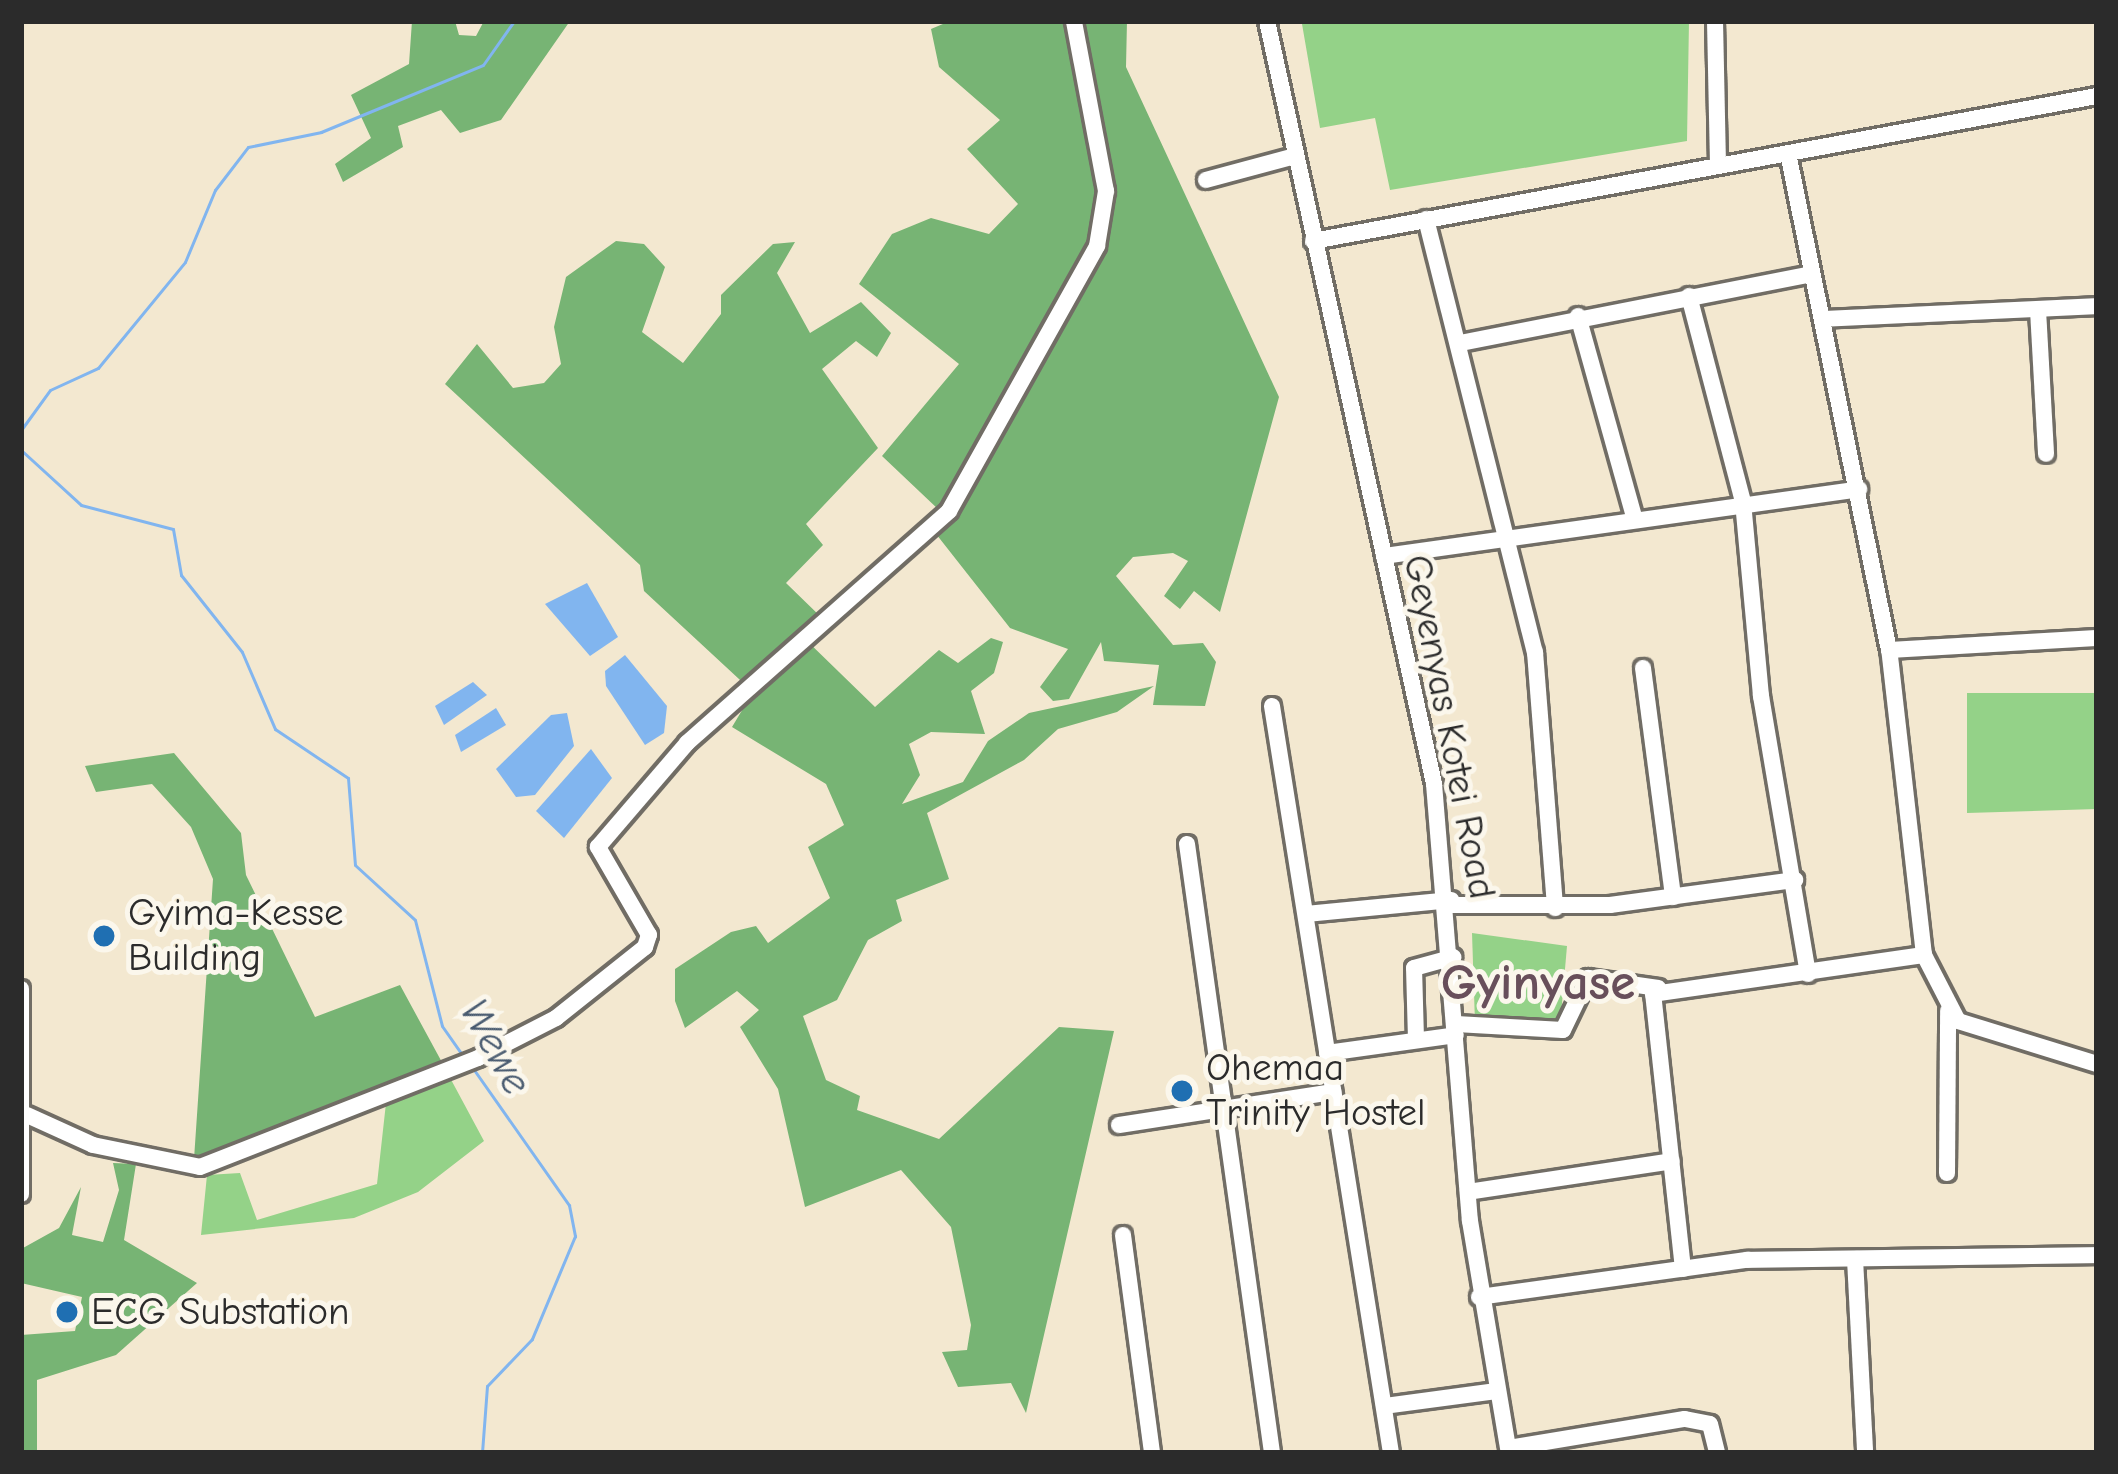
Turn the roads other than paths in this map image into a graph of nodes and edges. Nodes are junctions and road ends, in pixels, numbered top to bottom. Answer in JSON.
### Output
{"nodes":[{"id":1,"x":1074,"y":21,"type":"edge"},
{"id":2,"x":1267,"y":21,"type":"edge"},
{"id":3,"x":1715,"y":21,"type":"edge"},
{"id":4,"x":2097,"y":96,"type":"edge"},
{"id":5,"x":1788,"y":152,"type":"junction"},
{"id":6,"x":1295,"y":156,"type":"junction"},
{"id":7,"x":1718,"y":165,"type":"junction"},
{"id":8,"x":1206,"y":180,"type":"dead end"},
{"id":9,"x":1426,"y":219,"type":"junction"},
{"id":10,"x":1313,"y":241,"type":"junction"},
{"id":11,"x":1811,"y":274,"type":"junction"},
{"id":12,"x":1689,"y":296,"type":"junction"},
{"id":13,"x":2097,"y":306,"type":"edge"},
{"id":14,"x":2038,"y":310,"type":"junction"},
{"id":15,"x":1578,"y":316,"type":"junction"},
{"id":16,"x":1822,"y":319,"type":"junction"},
{"id":17,"x":1460,"y":343,"type":"junction"},
{"id":18,"x":2046,"y":454,"type":"dead end"},
{"id":19,"x":1859,"y":489,"type":"junction"},
{"id":20,"x":1743,"y":502,"type":"junction"},
{"id":21,"x":1634,"y":517,"type":"junction"},
{"id":22,"x":1511,"y":546,"type":"junction"},
{"id":23,"x":1384,"y":556,"type":"junction"},
{"id":24,"x":2097,"y":638,"type":"edge"},
{"id":25,"x":1889,"y":650,"type":"junction"},
{"id":26,"x":1643,"y":668,"type":"dead end"},
{"id":27,"x":1272,"y":706,"type":"dead end"},
{"id":28,"x":1187,"y":844,"type":"dead end"},
{"id":29,"x":1795,"y":880,"type":"junction"},
{"id":30,"x":1673,"y":897,"type":"junction"},
{"id":31,"x":1451,"y":902,"type":"junction"},
{"id":32,"x":1555,"y":908,"type":"junction"},
{"id":33,"x":1306,"y":914,"type":"junction"},
{"id":34,"x":1924,"y":956,"type":"junction"},
{"id":35,"x":1454,"y":957,"type":"junction"},
{"id":36,"x":1808,"y":974,"type":"junction"},
{"id":37,"x":1658,"y":988,"type":"junction"},
{"id":38,"x":21,"y":989,"type":"edge"},
{"id":39,"x":1948,"y":1011,"type":"junction"},
{"id":40,"x":1456,"y":1029,"type":"junction"},
{"id":41,"x":1417,"y":1040,"type":"junction"},
{"id":42,"x":1328,"y":1053,"type":"junction"},
{"id":43,"x":2097,"y":1064,"type":"edge"},
{"id":44,"x":1333,"y":1092,"type":"junction"},
{"id":45,"x":1217,"y":1109,"type":"junction"},
{"id":46,"x":27,"y":1115,"type":"junction"},
{"id":47,"x":1119,"y":1125,"type":"dead end"},
{"id":48,"x":1672,"y":1161,"type":"junction"},
{"id":49,"x":1946,"y":1173,"type":"dead end"},
{"id":50,"x":1468,"y":1192,"type":"junction"},
{"id":51,"x":21,"y":1194,"type":"edge"},
{"id":52,"x":1123,"y":1235,"type":"dead end"},
{"id":53,"x":2097,"y":1255,"type":"edge"},
{"id":54,"x":1855,"y":1259,"type":"junction"},
{"id":55,"x":1683,"y":1269,"type":"junction"},
{"id":56,"x":1479,"y":1297,"type":"junction"},
{"id":57,"x":1496,"y":1391,"type":"junction"},
{"id":58,"x":1384,"y":1406,"type":"junction"},
{"id":59,"x":1509,"y":1450,"type":"edge"},
{"id":60,"x":1152,"y":1453,"type":"edge"},
{"id":61,"x":1272,"y":1453,"type":"edge"},
{"id":62,"x":1391,"y":1453,"type":"edge"},
{"id":63,"x":1717,"y":1453,"type":"edge"},
{"id":64,"x":1865,"y":1453,"type":"edge"}],
"edges":[{"from":1,"to":46,"type":"street"},
{"from":2,"to":6,"type":"street","name":"Geyenyas Kotei Road"},
{"from":3,"to":7,"type":"street"},
{"from":4,"to":5,"type":"street"},
{"from":5,"to":7,"type":"street"},
{"from":5,"to":11,"type":"street"},
{"from":6,"to":8,"type":"street"},
{"from":6,"to":10,"type":"street","name":"Geyenyas Kotei Road"},
{"from":7,"to":9,"type":"street"},
{"from":9,"to":10,"type":"street"},
{"from":9,"to":17,"type":"street"},
{"from":10,"to":23,"type":"street","name":"Geyenyas Kotei Road"},
{"from":11,"to":12,"type":"street"},
{"from":11,"to":16,"type":"street"},
{"from":12,"to":15,"type":"street"},
{"from":12,"to":20,"type":"street"},
{"from":13,"to":14,"type":"street"},
{"from":14,"to":16,"type":"street"},
{"from":14,"to":18,"type":"street"},
{"from":15,"to":17,"type":"street"},
{"from":15,"to":21,"type":"street"},
{"from":16,"to":19,"type":"street"},
{"from":17,"to":22,"type":"street"},
{"from":19,"to":20,"type":"street"},
{"from":19,"to":25,"type":"street"},
{"from":20,"to":21,"type":"street"},
{"from":20,"to":29,"type":"street"},
{"from":21,"to":22,"type":"street"},
{"from":22,"to":23,"type":"street"},
{"from":22,"to":32,"type":"street"},
{"from":23,"to":31,"type":"street","name":"Geyenyas Kotei Road"},
{"from":24,"to":25,"type":"street"},
{"from":25,"to":34,"type":"street"},
{"from":26,"to":30,"type":"street"},
{"from":27,"to":33,"type":"street"},
{"from":28,"to":45,"type":"street"},
{"from":29,"to":30,"type":"street"},
{"from":29,"to":36,"type":"street"},
{"from":30,"to":32,"type":"street"},
{"from":31,"to":32,"type":"street"},
{"from":31,"to":33,"type":"street"},
{"from":31,"to":35,"type":"street","name":"Geyenyas Kotei Road"},
{"from":33,"to":42,"type":"street"},
{"from":34,"to":36,"type":"street"},
{"from":34,"to":39,"type":"street"},
{"from":35,"to":40,"type":"street","name":"Geyenyas Kotei Road"},
{"from":35,"to":41,"type":"street"},
{"from":36,"to":37,"type":"street"},
{"from":37,"to":40,"type":"street"},
{"from":37,"to":48,"type":"street"},
{"from":38,"to":46,"type":"street"},
{"from":39,"to":43,"type":"street"},
{"from":39,"to":49,"type":"street"},
{"from":40,"to":41,"type":"street"},
{"from":40,"to":50,"type":"street","name":"Geyenyas Kotei Road"},
{"from":41,"to":42,"type":"street"},
{"from":42,"to":44,"type":"street"},
{"from":44,"to":45,"type":"street"},
{"from":44,"to":58,"type":"street"},
{"from":45,"to":47,"type":"street"},
{"from":45,"to":61,"type":"street"},
{"from":46,"to":51,"type":"street"},
{"from":48,"to":50,"type":"street"},
{"from":48,"to":55,"type":"street"},
{"from":50,"to":56,"type":"street","name":"Geyenyas Kotei Road"},
{"from":52,"to":60,"type":"street"},
{"from":53,"to":54,"type":"street"},
{"from":54,"to":55,"type":"street"},
{"from":54,"to":64,"type":"street"},
{"from":55,"to":56,"type":"street"},
{"from":56,"to":57,"type":"street","name":"Geyenyas Kotei Road"},
{"from":57,"to":58,"type":"street"},
{"from":57,"to":59,"type":"street","name":"Geyenyas Kotei Road"},
{"from":58,"to":62,"type":"street"},
{"from":59,"to":63,"type":"street"}]}
